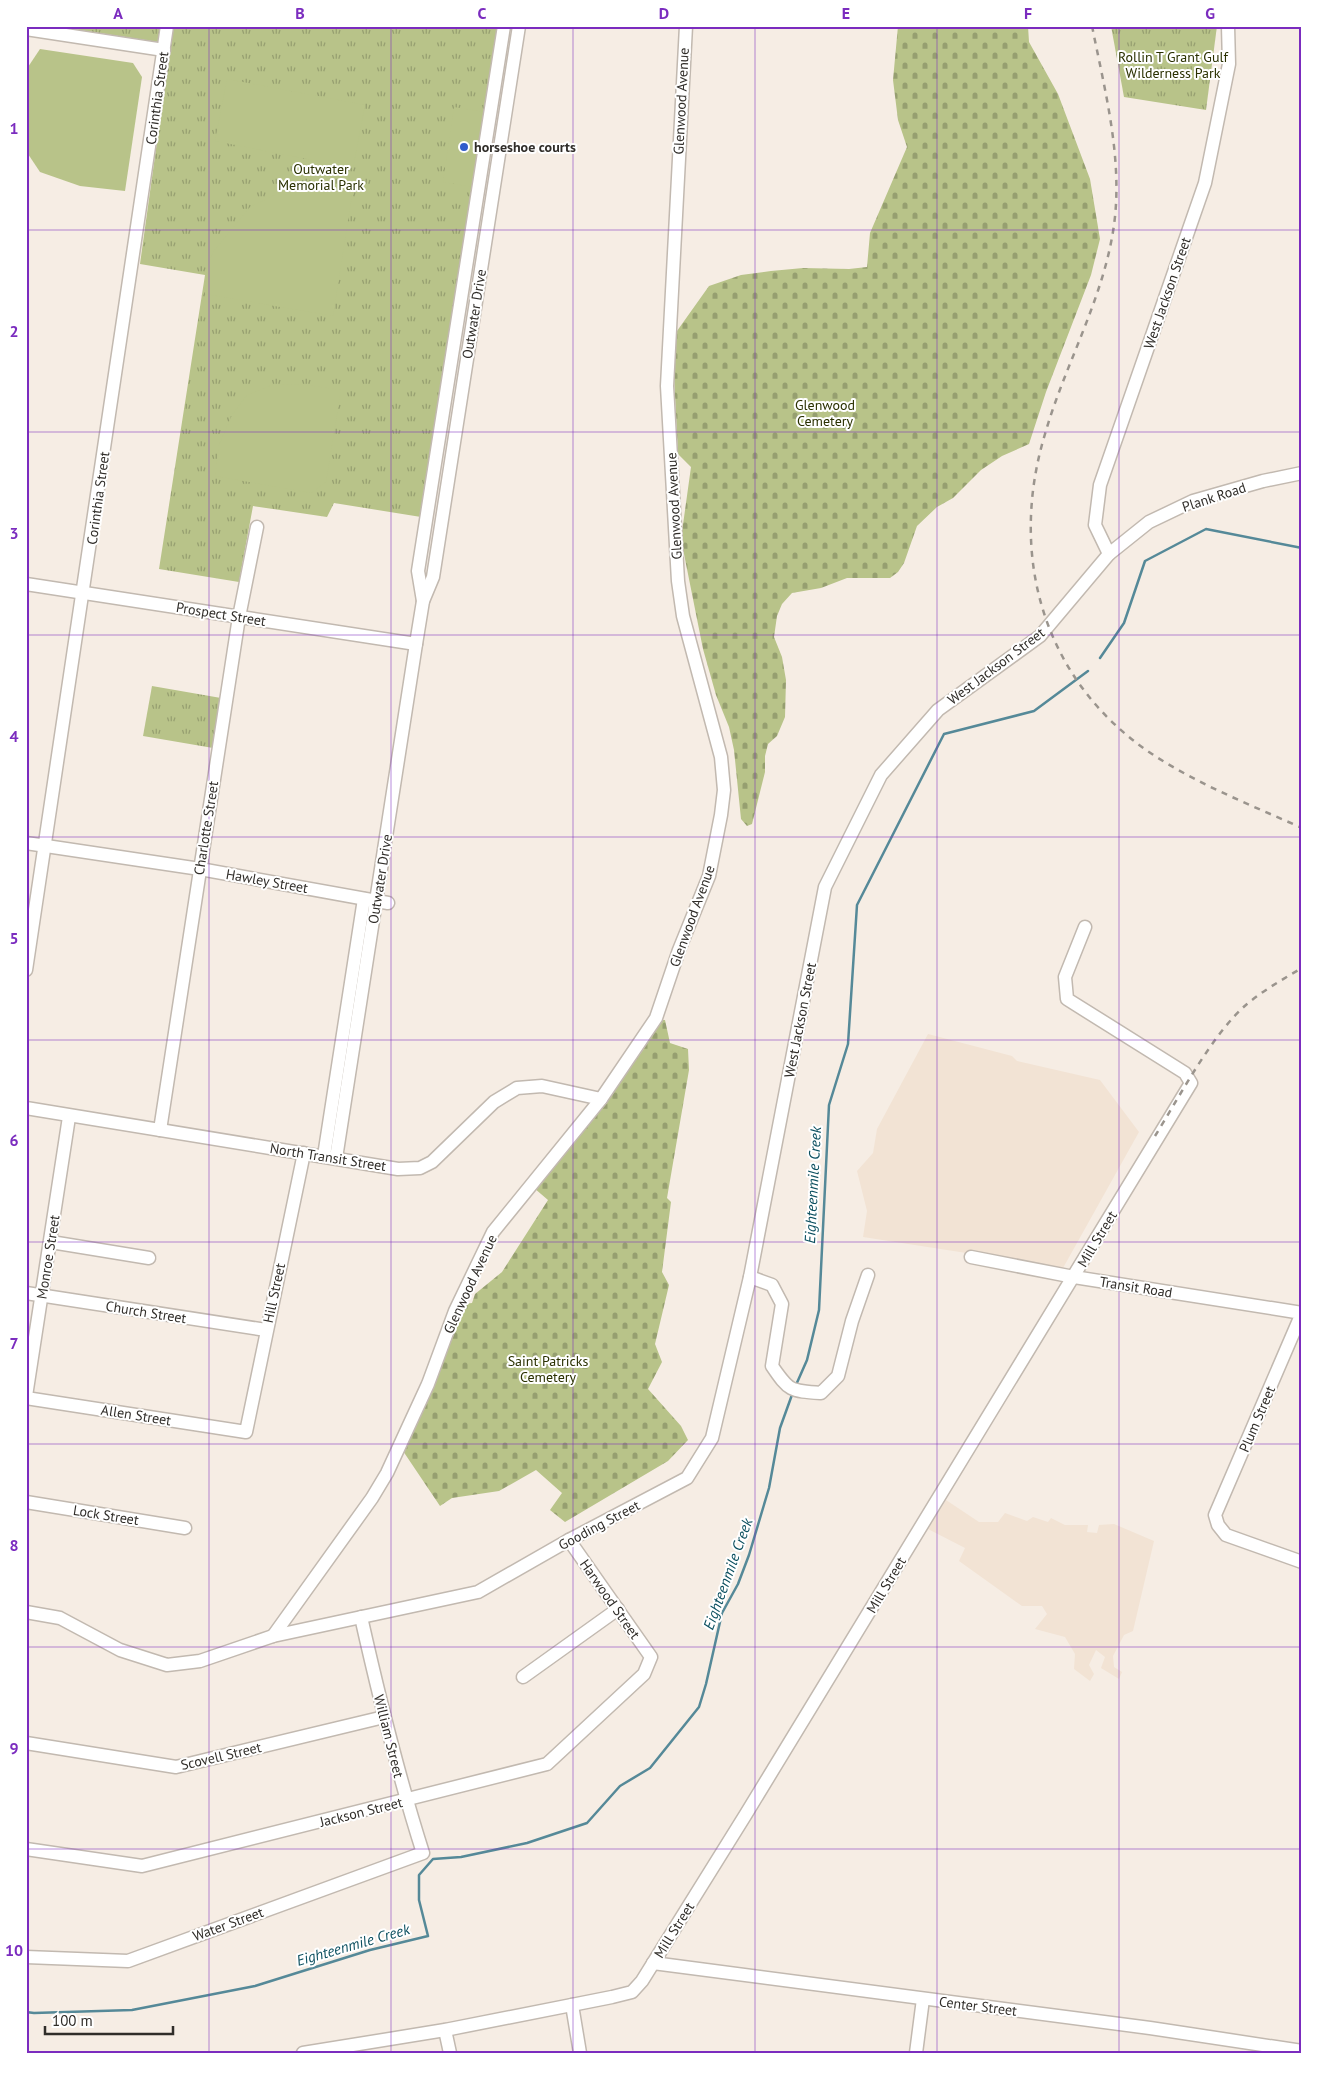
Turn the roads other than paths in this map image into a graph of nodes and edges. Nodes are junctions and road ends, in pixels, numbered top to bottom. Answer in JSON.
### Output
{"nodes":[{"id":1,"x":167,"y":26,"type":"edge"},
{"id":2,"x":504,"y":26,"type":"edge"},
{"id":3,"x":520,"y":26,"type":"edge"},
{"id":4,"x":686,"y":26,"type":"edge"},
{"id":5,"x":1228,"y":26,"type":"edge"},
{"id":6,"x":26,"y":29,"type":"edge"},
{"id":7,"x":164,"y":50,"type":"junction"},
{"id":8,"x":1302,"y":474,"type":"edge"},
{"id":9,"x":257,"y":527,"type":"dead end"},
{"id":10,"x":1109,"y":554,"type":"junction"},
{"id":11,"x":26,"y":584,"type":"edge"},
{"id":12,"x":84,"y":593,"type":"junction"},
{"id":13,"x":423,"y":601,"type":"junction"},
{"id":14,"x":239,"y":616,"type":"junction"},
{"id":15,"x":416,"y":644,"type":"junction"},
{"id":16,"x":26,"y":843,"type":"edge"},
{"id":17,"x":44,"y":846,"type":"junction"},
{"id":18,"x":200,"y":869,"type":"junction"},
{"id":19,"x":376,"y":901,"type":"junction"},
{"id":20,"x":1085,"y":926,"type":"dead end"},
{"id":21,"x":26,"y":970,"type":"edge"},
{"id":22,"x":601,"y":1100,"type":"junction"},
{"id":23,"x":26,"y":1108,"type":"edge"},
{"id":24,"x":69,"y":1117,"type":"junction"},
{"id":25,"x":160,"y":1130,"type":"junction"},
{"id":26,"x":304,"y":1154,"type":"junction"},
{"id":27,"x":330,"y":1157,"type":"junction"},
{"id":28,"x":51,"y":1242,"type":"junction"},
{"id":29,"x":971,"y":1257,"type":"dead end"},
{"id":30,"x":149,"y":1258,"type":"dead end"},
{"id":31,"x":868,"y":1275,"type":"dead end"},
{"id":32,"x":750,"y":1276,"type":"junction"},
{"id":33,"x":1074,"y":1277,"type":"junction"},
{"id":34,"x":26,"y":1293,"type":"edge"},
{"id":35,"x":43,"y":1296,"type":"junction"},
{"id":36,"x":1302,"y":1312,"type":"edge"},
{"id":37,"x":266,"y":1330,"type":"junction"},
{"id":38,"x":26,"y":1397,"type":"edge"},
{"id":39,"x":246,"y":1432,"type":"joint"},
{"id":40,"x":26,"y":1502,"type":"edge"},
{"id":41,"x":185,"y":1528,"type":"dead end"},
{"id":42,"x":569,"y":1540,"type":"junction"},
{"id":43,"x":1302,"y":1562,"type":"edge"},
{"id":44,"x":618,"y":1609,"type":"junction"},
{"id":45,"x":26,"y":1612,"type":"edge"},
{"id":46,"x":361,"y":1617,"type":"junction"},
{"id":47,"x":273,"y":1636,"type":"junction"},
{"id":48,"x":651,"y":1657,"type":"joint"},
{"id":49,"x":523,"y":1678,"type":"dead end"},
{"id":50,"x":384,"y":1717,"type":"junction"},
{"id":51,"x":26,"y":1743,"type":"edge"},
{"id":52,"x":406,"y":1800,"type":"junction"},
{"id":53,"x":26,"y":1849,"type":"edge"},
{"id":54,"x":424,"y":1853,"type":"joint"},
{"id":55,"x":26,"y":1957,"type":"edge"},
{"id":56,"x":653,"y":1963,"type":"junction"},
{"id":57,"x":923,"y":1999,"type":"junction"},
{"id":58,"x":572,"y":2005,"type":"junction"},
{"id":59,"x":446,"y":2030,"type":"junction"},
{"id":60,"x":365,"y":2042,"type":"junction"},
{"id":61,"x":1286,"y":2051,"type":"edge"},
{"id":62,"x":1302,"y":2051,"type":"edge"},
{"id":63,"x":303,"y":2053,"type":"edge"},
{"id":64,"x":350,"y":2053,"type":"edge"},
{"id":65,"x":450,"y":2053,"type":"edge"},
{"id":66,"x":580,"y":2053,"type":"edge"},
{"id":67,"x":916,"y":2053,"type":"edge"}],
"edges":[{"from":1,"to":7,"type":"street","name":"Corinthia Street"},
{"from":2,"to":13,"type":"street","name":"Outwater Drive"},
{"from":3,"to":13,"type":"street","name":"Outwater Drive"},
{"from":4,"to":22,"type":"street","name":"Glenwood Avenue"},
{"from":5,"to":10,"type":"street","name":"West Jackson Street"},
{"from":6,"to":7,"type":"street"},
{"from":7,"to":12,"type":"street","name":"Corinthia Street"},
{"from":8,"to":10,"type":"street","name":"Plank Road"},
{"from":9,"to":14,"type":"street","name":"Charlotte Street"},
{"from":10,"to":32,"type":"street","name":"West Jackson Street"},
{"from":11,"to":12,"type":"street","name":"Prospect Street"},
{"from":12,"to":14,"type":"street","name":"Prospect Street"},
{"from":12,"to":17,"type":"street","name":"Corinthia Street"},
{"from":13,"to":15,"type":"street","name":"Outwater Drive"},
{"from":14,"to":15,"type":"street","name":"Prospect Street"},
{"from":14,"to":18,"type":"street","name":"Charlotte Street"},
{"from":15,"to":19,"type":"street","name":"Outwater Drive"},
{"from":16,"to":17,"type":"street","name":"Hawley Street"},
{"from":17,"to":18,"type":"street","name":"Hawley Street"},
{"from":17,"to":21,"type":"street","name":"Corinthia Street"},
{"from":18,"to":19,"type":"street","name":"Hawley Street"},
{"from":18,"to":25,"type":"street","name":"Charlotte Street"},
{"from":19,"to":27,"type":"street","name":"Outwater Drive"},
{"from":20,"to":33,"type":"street","name":"Mill Street"},
{"from":22,"to":27,"type":"street","name":"North Transit Street"},
{"from":22,"to":47,"type":"street","name":"Glenwood Avenue"},
{"from":23,"to":24,"type":"street","name":"North Transit Street"},
{"from":24,"to":25,"type":"street","name":"North Transit Street"},
{"from":24,"to":28,"type":"street","name":"Monroe Street"},
{"from":25,"to":26,"type":"street","name":"North Transit Street"},
{"from":26,"to":27,"type":"street","name":"North Transit Street"},
{"from":26,"to":37,"type":"street","name":"Hill Street"},
{"from":28,"to":30,"type":"street"},
{"from":28,"to":35,"type":"street","name":"Monroe Street"},
{"from":29,"to":33,"type":"street","name":"Transit Road"},
{"from":31,"to":32,"type":"street"},
{"from":32,"to":42,"type":"street","name":"Gooding Street"},
{"from":33,"to":36,"type":"street","name":"Transit Road"},
{"from":33,"to":56,"type":"street","name":"Mill Street"},
{"from":34,"to":35,"type":"street","name":"Church Street"},
{"from":35,"to":37,"type":"street","name":"Church Street"},
{"from":35,"to":38,"type":"street","name":"Monroe Street"},
{"from":36,"to":43,"type":"street","name":"Plum Street"},
{"from":37,"to":39,"type":"street","name":"Hill Street"},
{"from":38,"to":39,"type":"street","name":"Allen Street"},
{"from":40,"to":41,"type":"street","name":"Lock Street"},
{"from":42,"to":44,"type":"street","name":"Harwood Street"},
{"from":42,"to":46,"type":"street","name":"Gooding Street"},
{"from":44,"to":48,"type":"street","name":"Harwood Street"},
{"from":44,"to":49,"type":"street"},
{"from":45,"to":47,"type":"street","name":"Gooding Street"},
{"from":46,"to":47,"type":"street","name":"Gooding Street"},
{"from":46,"to":50,"type":"street","name":"William Street"},
{"from":48,"to":52,"type":"street","name":"Jackson Street"},
{"from":50,"to":51,"type":"street","name":"Scovell Street"},
{"from":50,"to":52,"type":"street","name":"William Street"},
{"from":52,"to":53,"type":"street","name":"Jackson Street"},
{"from":52,"to":54,"type":"street","name":"William Street"},
{"from":54,"to":55,"type":"street","name":"Water Street"},
{"from":56,"to":57,"type":"street","name":"Center Street"},
{"from":56,"to":58,"type":"street","name":"Mill Street"},
{"from":57,"to":61,"type":"street","name":"Center Street"},
{"from":57,"to":67,"type":"street"},
{"from":58,"to":59,"type":"street","name":"Mill Street"},
{"from":58,"to":66,"type":"street"},
{"from":59,"to":60,"type":"street","name":"Mill Street"},
{"from":59,"to":65,"type":"street"},
{"from":60,"to":63,"type":"street","name":"Mill Street"},
{"from":60,"to":64,"type":"street"},
{"from":61,"to":62,"type":"street","name":"Center Street"}]}
